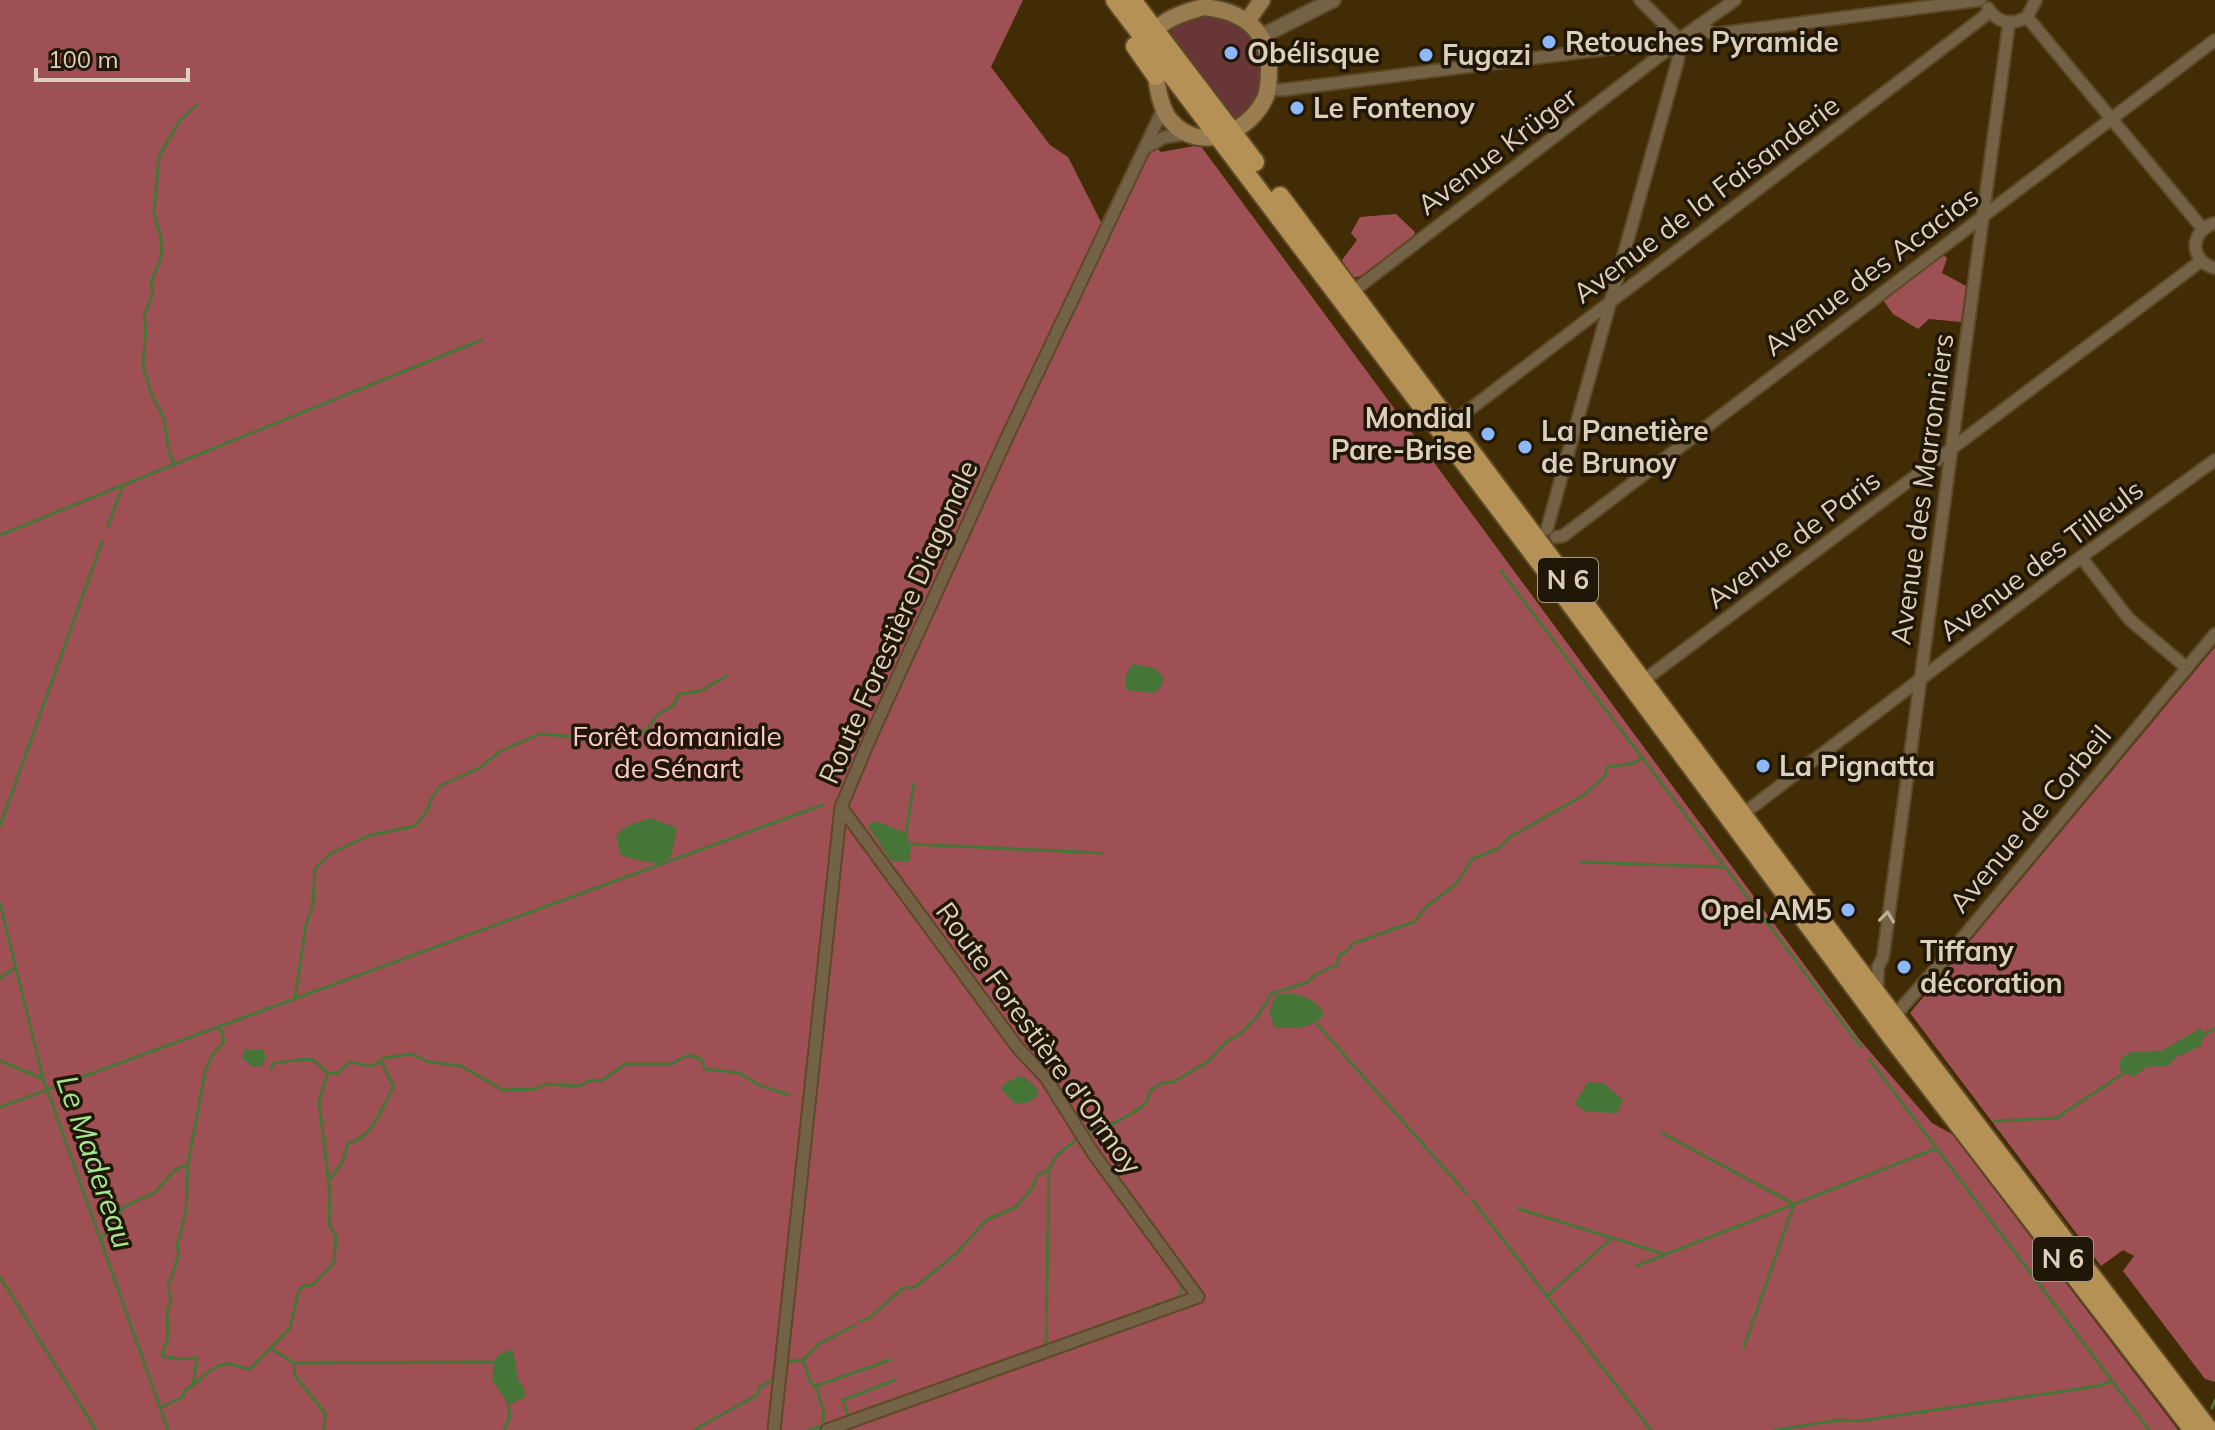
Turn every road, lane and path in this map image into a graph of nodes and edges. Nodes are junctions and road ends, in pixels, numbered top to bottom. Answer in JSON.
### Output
{"nodes":[{"id":1,"x":1107,"y":0,"type":"edge"},
{"id":2,"x":1115,"y":0,"type":"edge"},
{"id":3,"x":1132,"y":0,"type":"edge"},
{"id":4,"x":1262,"y":0,"type":"edge"},
{"id":5,"x":1333,"y":0,"type":"edge"},
{"id":6,"x":1640,"y":0,"type":"edge"},
{"id":7,"x":1735,"y":0,"type":"edge"},
{"id":8,"x":1983,"y":0,"type":"edge"},
{"id":9,"x":2036,"y":0,"type":"edge"},
{"id":10,"x":1204,"y":4,"type":"edge"},
{"id":11,"x":1990,"y":12,"type":"junction"},
{"id":12,"x":2027,"y":17,"type":"junction"},
{"id":13,"x":1248,"y":20,"type":"junction"},
{"id":14,"x":2009,"y":23,"type":"junction"},
{"id":15,"x":1703,"y":25,"type":"junction"},
{"id":16,"x":1262,"y":36,"type":"junction"},
{"id":17,"x":1154,"y":40,"type":"junction"},
{"id":18,"x":2215,"y":40,"type":"edge"},
{"id":19,"x":1675,"y":42,"type":"junction"},
{"id":20,"x":1156,"y":76,"type":"junction"},
{"id":21,"x":1268,"y":89,"type":"junction"},
{"id":22,"x":1164,"y":107,"type":"junction"},
{"id":23,"x":2113,"y":118,"type":"junction"},
{"id":24,"x":1187,"y":134,"type":"junction"},
{"id":25,"x":1226,"y":134,"type":"junction"},
{"id":26,"x":1147,"y":147,"type":"junction"},
{"id":27,"x":1983,"y":217,"type":"junction"},
{"id":28,"x":2215,"y":223,"type":"edge"},
{"id":29,"x":2203,"y":229,"type":"junction"},
{"id":30,"x":2201,"y":261,"type":"junction"},
{"id":31,"x":2215,"y":268,"type":"edge"},
{"id":32,"x":1352,"y":292,"type":"junction"},
{"id":33,"x":1612,"y":301,"type":"junction"},
{"id":34,"x":1449,"y":422,"type":"junction"},
{"id":35,"x":1951,"y":450,"type":"junction"},
{"id":36,"x":2215,"y":460,"type":"edge"},
{"id":37,"x":1545,"y":538,"type":"junction"},
{"id":38,"x":2081,"y":557,"type":"junction"},
{"id":39,"x":2215,"y":634,"type":"edge"},
{"id":40,"x":2187,"y":668,"type":"junction"},
{"id":41,"x":1643,"y":681,"type":"junction"},
{"id":42,"x":1920,"y":681,"type":"junction"},
{"id":43,"x":841,"y":807,"type":"junction"},
{"id":44,"x":1743,"y":814,"type":"junction"},
{"id":45,"x":1881,"y":960,"type":"junction"},
{"id":46,"x":1849,"y":968,"type":"junction"},
{"id":47,"x":1877,"y":993,"type":"junction"},
{"id":48,"x":1895,"y":1017,"type":"junction"},
{"id":49,"x":1892,"y":1038,"type":"junction"},
{"id":50,"x":774,"y":1430,"type":"edge"},
{"id":51,"x":827,"y":1430,"type":"edge"},
{"id":52,"x":2193,"y":1430,"type":"edge"},
{"id":53,"x":2209,"y":1430,"type":"edge"}],
"edges":[{"from":1,"to":20,"type":"main road"},
{"from":2,"to":17,"type":"main road","number":"N 6"},
{"from":3,"to":17,"type":"main road","number":"N 6"},
{"from":4,"to":13,"type":"main road"},
{"from":5,"to":16,"type":"street"},
{"from":6,"to":19,"type":"street"},
{"from":7,"to":15,"type":"street","name":"Avenue Krüger"},
{"from":8,"to":11,"type":"street"},
{"from":8,"to":15,"type":"street"},
{"from":9,"to":12,"type":"street"},
{"from":10,"to":13,"type":"main road"},
{"from":10,"to":17,"type":"main road"},
{"from":11,"to":14,"type":"street"},
{"from":11,"to":33,"type":"street","name":"Avenue de la Faisanderie"},
{"from":12,"to":14,"type":"street"},
{"from":12,"to":23,"type":"street"},
{"from":13,"to":16,"type":"main road"},
{"from":14,"to":27,"type":"street","name":"Avenue des Marronniers"},
{"from":15,"to":19,"type":"street","name":"Avenue Krüger"},
{"from":16,"to":21,"type":"main road"},
{"from":17,"to":20,"type":"main road"},
{"from":17,"to":25,"type":"main road","number":"N 6"},
{"from":18,"to":23,"type":"street","name":"Avenue des Acacias"},
{"from":19,"to":21,"type":"street"},
{"from":19,"to":32,"type":"street","name":"Avenue Krüger"},
{"from":19,"to":33,"type":"street"},
{"from":20,"to":22,"type":"main road"},
{"from":21,"to":25,"type":"main road"},
{"from":22,"to":24,"type":"main road"},
{"from":22,"to":26,"type":"street","name":"Route Forestière Diagonale"},
{"from":23,"to":27,"type":"street","name":"Avenue des Acacias"},
{"from":23,"to":29,"type":"street"},
{"from":24,"to":25,"type":"main road"},
{"from":24,"to":26,"type":"street"},
{"from":25,"to":32,"type":"main road","number":"N 6"},
{"from":25,"to":46,"type":"main road","number":"N 6"},
{"from":26,"to":43,"type":"street","name":"Route Forestière Diagonale"},
{"from":27,"to":35,"type":"street","name":"Avenue des Marronniers"},
{"from":27,"to":37,"type":"street","name":"Avenue des Acacias"},
{"from":28,"to":29,"type":"street"},
{"from":29,"to":30,"type":"street"},
{"from":30,"to":31,"type":"street"},
{"from":30,"to":35,"type":"street","name":"Avenue de Paris"},
{"from":32,"to":34,"type":"main road","number":"N 6"},
{"from":33,"to":34,"type":"street","name":"Avenue de la Faisanderie"},
{"from":33,"to":37,"type":"street"},
{"from":34,"to":37,"type":"main road","number":"N 6"},
{"from":35,"to":41,"type":"street","name":"Avenue de Paris"},
{"from":35,"to":42,"type":"street","name":"Avenue des Marronniers"},
{"from":36,"to":38,"type":"street","name":"Avenue des Tilleuls"},
{"from":37,"to":41,"type":"main road","number":"N 6"},
{"from":38,"to":40,"type":"street"},
{"from":38,"to":42,"type":"street","name":"Avenue des Tilleuls"},
{"from":39,"to":40,"type":"street","name":"Avenue de Corbeil"},
{"from":40,"to":48,"type":"street","name":"Avenue de Corbeil"},
{"from":41,"to":44,"type":"main road","number":"N 6"},
{"from":42,"to":44,"type":"street","name":"Avenue des Tilleuls"},
{"from":45,"to":42,"type":"street","name":"Avenue des Marronniers","one_way":true},
{"from":43,"to":50,"type":"street","name":"Route Forestière Diagonale"},
{"from":43,"to":51,"type":"street","name":"Route Forestière d'Ormoy"},
{"from":44,"to":46,"type":"main road","number":"N 6"},
{"from":45,"to":46,"type":"street"},
{"from":45,"to":47,"type":"street","name":"Avenue des Marronniers"},
{"from":46,"to":47,"type":"main road","number":"N 6"},
{"from":46,"to":49,"type":"main road","number":"N 6"},
{"from":47,"to":48,"type":"main road","number":"N 6"},
{"from":48,"to":49,"type":"street"},
{"from":48,"to":53,"type":"main road","number":"N 6"},
{"from":49,"to":52,"type":"main road","number":"N 6"}]}
